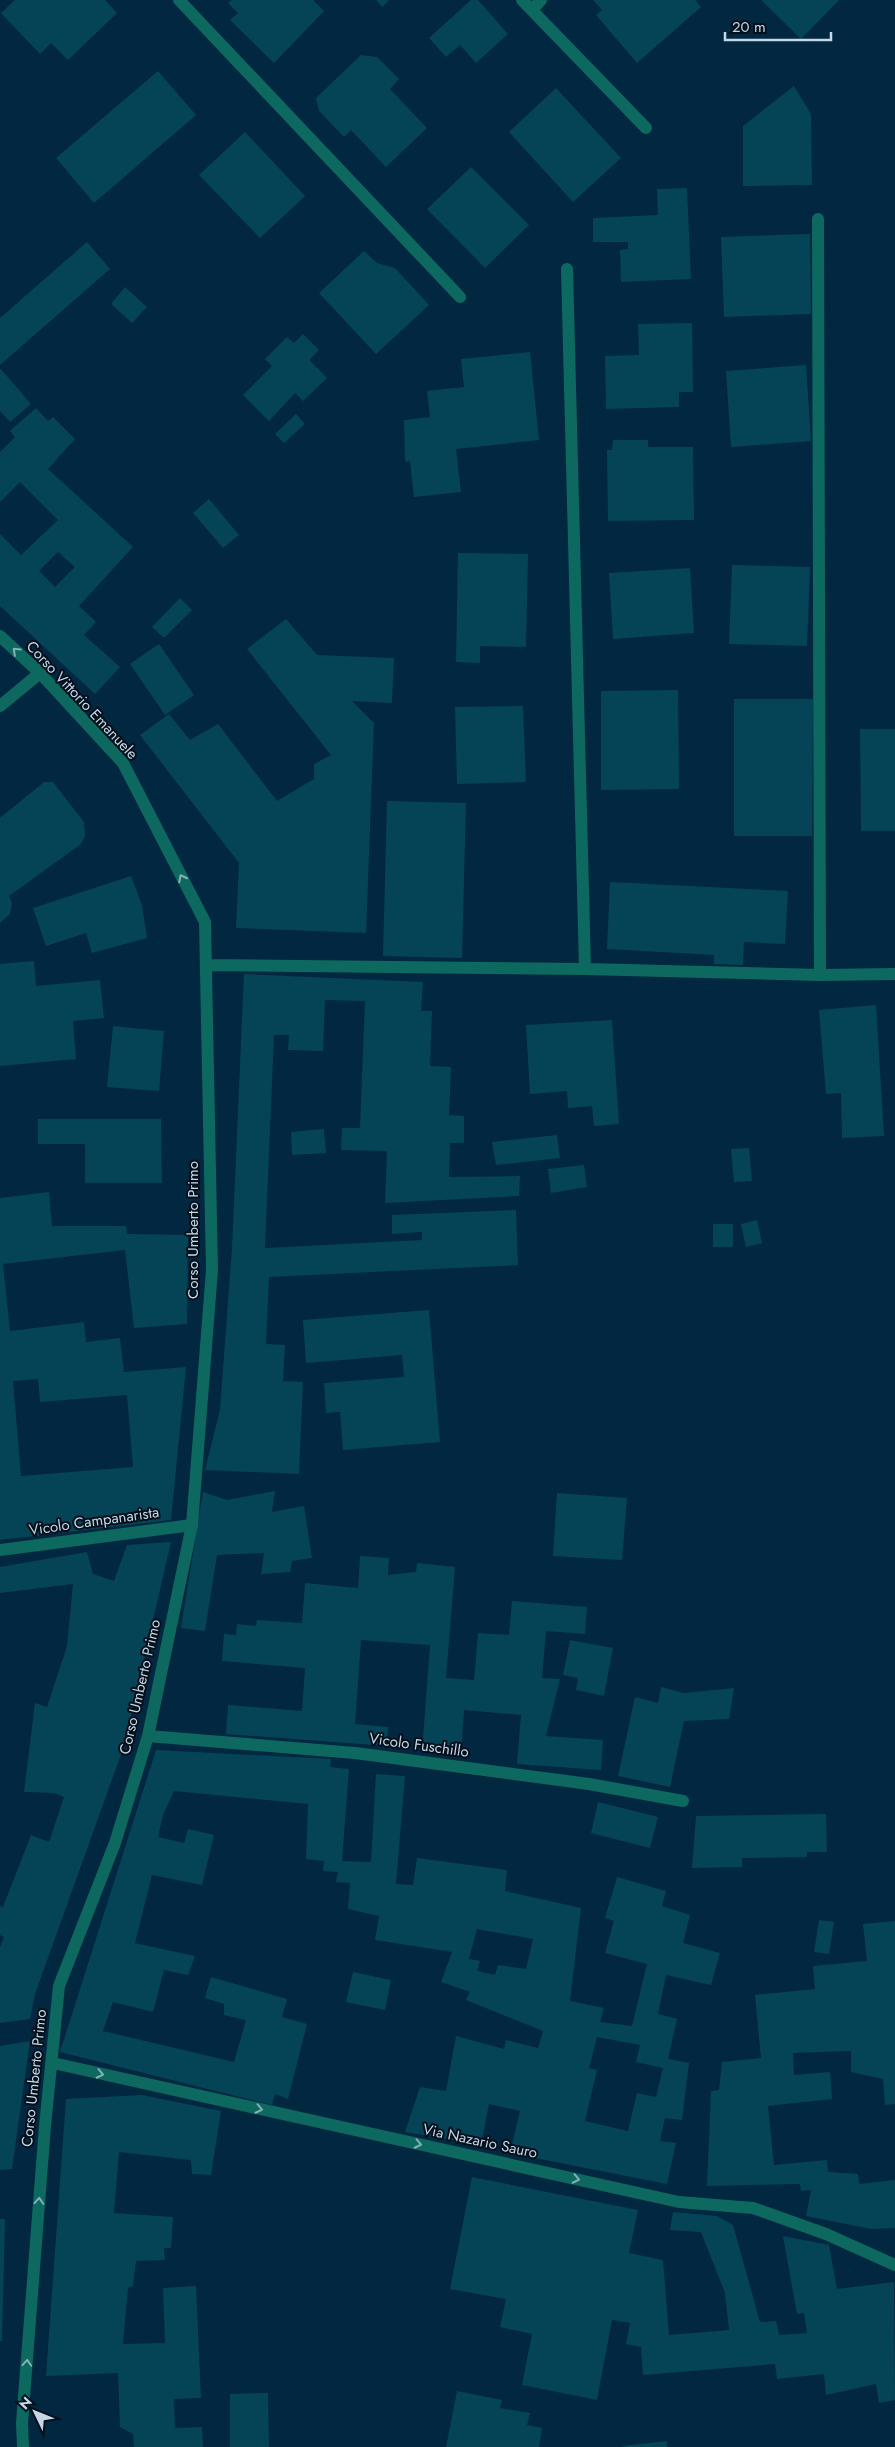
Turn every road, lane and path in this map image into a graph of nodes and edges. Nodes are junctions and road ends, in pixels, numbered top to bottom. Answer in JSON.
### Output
{"nodes":[{"id":1,"x":179,"y":0,"type":"edge"},
{"id":2,"x":522,"y":0,"type":"edge"},
{"id":3,"x":541,"y":0,"type":"edge"},
{"id":4,"x":532,"y":10,"type":"junction"},
{"id":5,"x":646,"y":128,"type":"dead end"},
{"id":6,"x":818,"y":218,"type":"dead end"},
{"id":7,"x":568,"y":269,"type":"dead end"},
{"id":8,"x":460,"y":297,"type":"dead end"},
{"id":9,"x":0,"y":636,"type":"edge"},
{"id":10,"x":40,"y":674,"type":"junction"},
{"id":11,"x":0,"y":706,"type":"edge"},
{"id":12,"x":205,"y":922,"type":"joint"},
{"id":13,"x":206,"y":965,"type":"junction"},
{"id":14,"x":584,"y":969,"type":"junction"},
{"id":15,"x":895,"y":974,"type":"edge"},
{"id":16,"x":820,"y":975,"type":"junction"},
{"id":17,"x":192,"y":1525,"type":"junction"},
{"id":18,"x":0,"y":1550,"type":"edge"},
{"id":19,"x":148,"y":1736,"type":"junction"},
{"id":20,"x":683,"y":1801,"type":"dead end"},
{"id":21,"x":53,"y":2063,"type":"junction"},
{"id":22,"x":895,"y":2265,"type":"edge"},
{"id":23,"x":23,"y":2447,"type":"edge"}],
"edges":[{"from":1,"to":8,"type":"street"},
{"from":2,"to":4,"type":"street"},
{"from":3,"to":4,"type":"street"},
{"from":4,"to":5,"type":"street"},
{"from":6,"to":16,"type":"street"},
{"from":7,"to":14,"type":"street"},
{"from":10,"to":9,"type":"street","name":"Corso Vittorio Emanuele","one_way":true},
{"from":10,"to":11,"type":"street"},
{"from":12,"to":10,"type":"street","name":"Corso Vittorio Emanuele","one_way":true},
{"from":12,"to":13,"type":"street","name":"Corso Umberto Primo"},
{"from":13,"to":14,"type":"street"},
{"from":13,"to":17,"type":"street","name":"Corso Umberto Primo"},
{"from":14,"to":16,"type":"street"},
{"from":15,"to":16,"type":"street"},
{"from":17,"to":18,"type":"street","name":"Vicolo Campanarista"},
{"from":17,"to":19,"type":"street","name":"Corso Umberto Primo"},
{"from":19,"to":20,"type":"street","name":"Vicolo Fuschillo"},
{"from":19,"to":21,"type":"street","name":"Corso Umberto Primo"},
{"from":21,"to":22,"type":"street","name":"Via Nazario Sauro","one_way":true},
{"from":23,"to":21,"type":"street","name":"Corso Umberto Primo","one_way":true}]}
